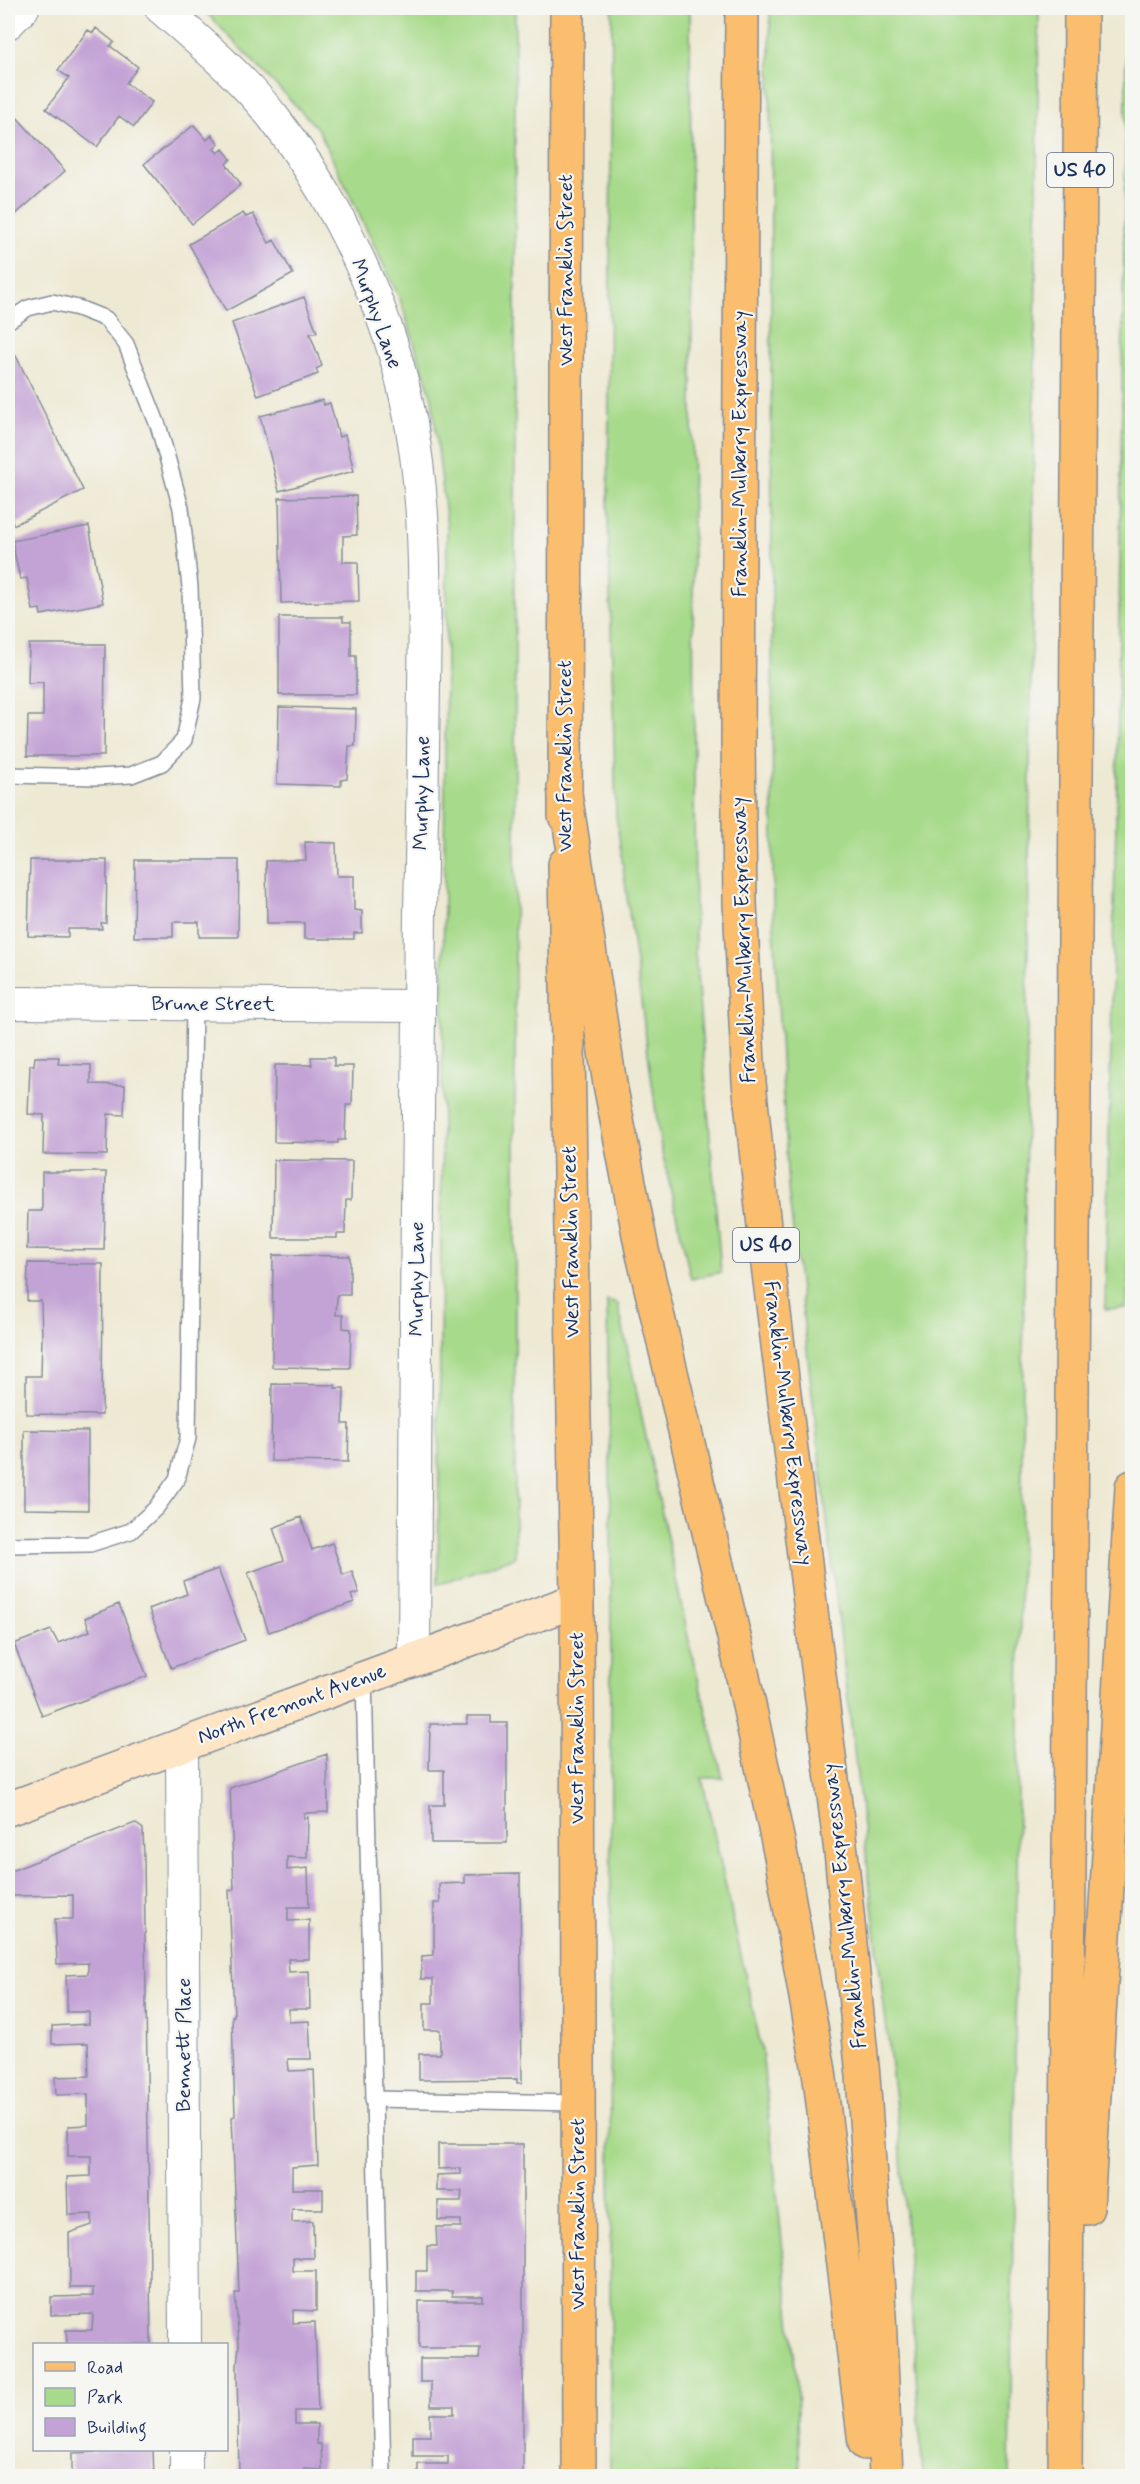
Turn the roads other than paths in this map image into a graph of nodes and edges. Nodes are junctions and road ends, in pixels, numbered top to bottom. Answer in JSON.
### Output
{"nodes":[{"id":1,"x":23,"y":8,"type":"edge"},
{"id":2,"x":161,"y":8,"type":"edge"},
{"id":3,"x":567,"y":8,"type":"edge"},
{"id":4,"x":742,"y":8,"type":"edge"},
{"id":5,"x":1081,"y":8,"type":"edge"},
{"id":6,"x":8,"y":23,"type":"edge"},
{"id":7,"x":8,"y":321,"type":"edge"},
{"id":8,"x":8,"y":775,"type":"edge"},
{"id":9,"x":564,"y":787,"type":"junction"},
{"id":10,"x":8,"y":1003,"type":"edge"},
{"id":11,"x":194,"y":1004,"type":"junction"},
{"id":12,"x":419,"y":1006,"type":"junction"},
{"id":13,"x":1132,"y":1487,"type":"edge"},
{"id":14,"x":8,"y":1545,"type":"edge"},
{"id":15,"x":577,"y":1600,"type":"junction"},
{"id":16,"x":414,"y":1659,"type":"junction"},
{"id":17,"x":364,"y":1678,"type":"junction"},
{"id":18,"x":182,"y":1744,"type":"junction"},
{"id":19,"x":8,"y":1809,"type":"edge"},
{"id":20,"x":373,"y":2099,"type":"junction"},
{"id":21,"x":578,"y":2103,"type":"junction"},
{"id":22,"x":185,"y":2343,"type":"edge"},
{"id":23,"x":186,"y":2451,"type":"edge"},
{"id":24,"x":186,"y":2476,"type":"edge"},
{"id":25,"x":384,"y":2476,"type":"edge"},
{"id":26,"x":579,"y":2476,"type":"edge"},
{"id":27,"x":869,"y":2476,"type":"edge"},
{"id":28,"x":886,"y":2476,"type":"edge"},
{"id":29,"x":1065,"y":2476,"type":"edge"},
{"id":30,"x":1071,"y":2476,"type":"edge"}],
"edges":[{"from":1,"to":6,"type":"street"},
{"from":2,"to":12,"type":"street","name":"Murphy Lane"},
{"from":3,"to":9,"type":"main road","name":"West Franklin Street"},
{"from":4,"to":28,"type":"main road","name":"Franklin-Mulberry Expressway","number":"US 40"},
{"from":5,"to":29,"type":"main road","number":"US 40"},
{"from":7,"to":8,"type":"lane"},
{"from":9,"to":15,"type":"main road","name":"West Franklin Street"},
{"from":9,"to":27,"type":"main road"},
{"from":10,"to":11,"type":"street","name":"Brune Street"},
{"from":11,"to":12,"type":"street","name":"Brune Street"},
{"from":11,"to":14,"type":"lane"},
{"from":12,"to":16,"type":"street","name":"Murphy Lane"},
{"from":13,"to":30,"type":"main road"},
{"from":15,"to":16,"type":"main road","name":"North Fremont Avenue"},
{"from":15,"to":21,"type":"main road","name":"West Franklin Street"},
{"from":16,"to":17,"type":"main road","name":"North Fremont Avenue"},
{"from":17,"to":18,"type":"main road","name":"North Fremont Avenue"},
{"from":17,"to":20,"type":"lane"},
{"from":18,"to":19,"type":"main road","name":"North Fremont Avenue"},
{"from":18,"to":22,"type":"street","name":"Bennett Place"},
{"from":20,"to":21,"type":"lane"},
{"from":20,"to":25,"type":"lane"},
{"from":21,"to":26,"type":"main road","name":"West Franklin Street"},
{"from":23,"to":24,"type":"street"}]}
